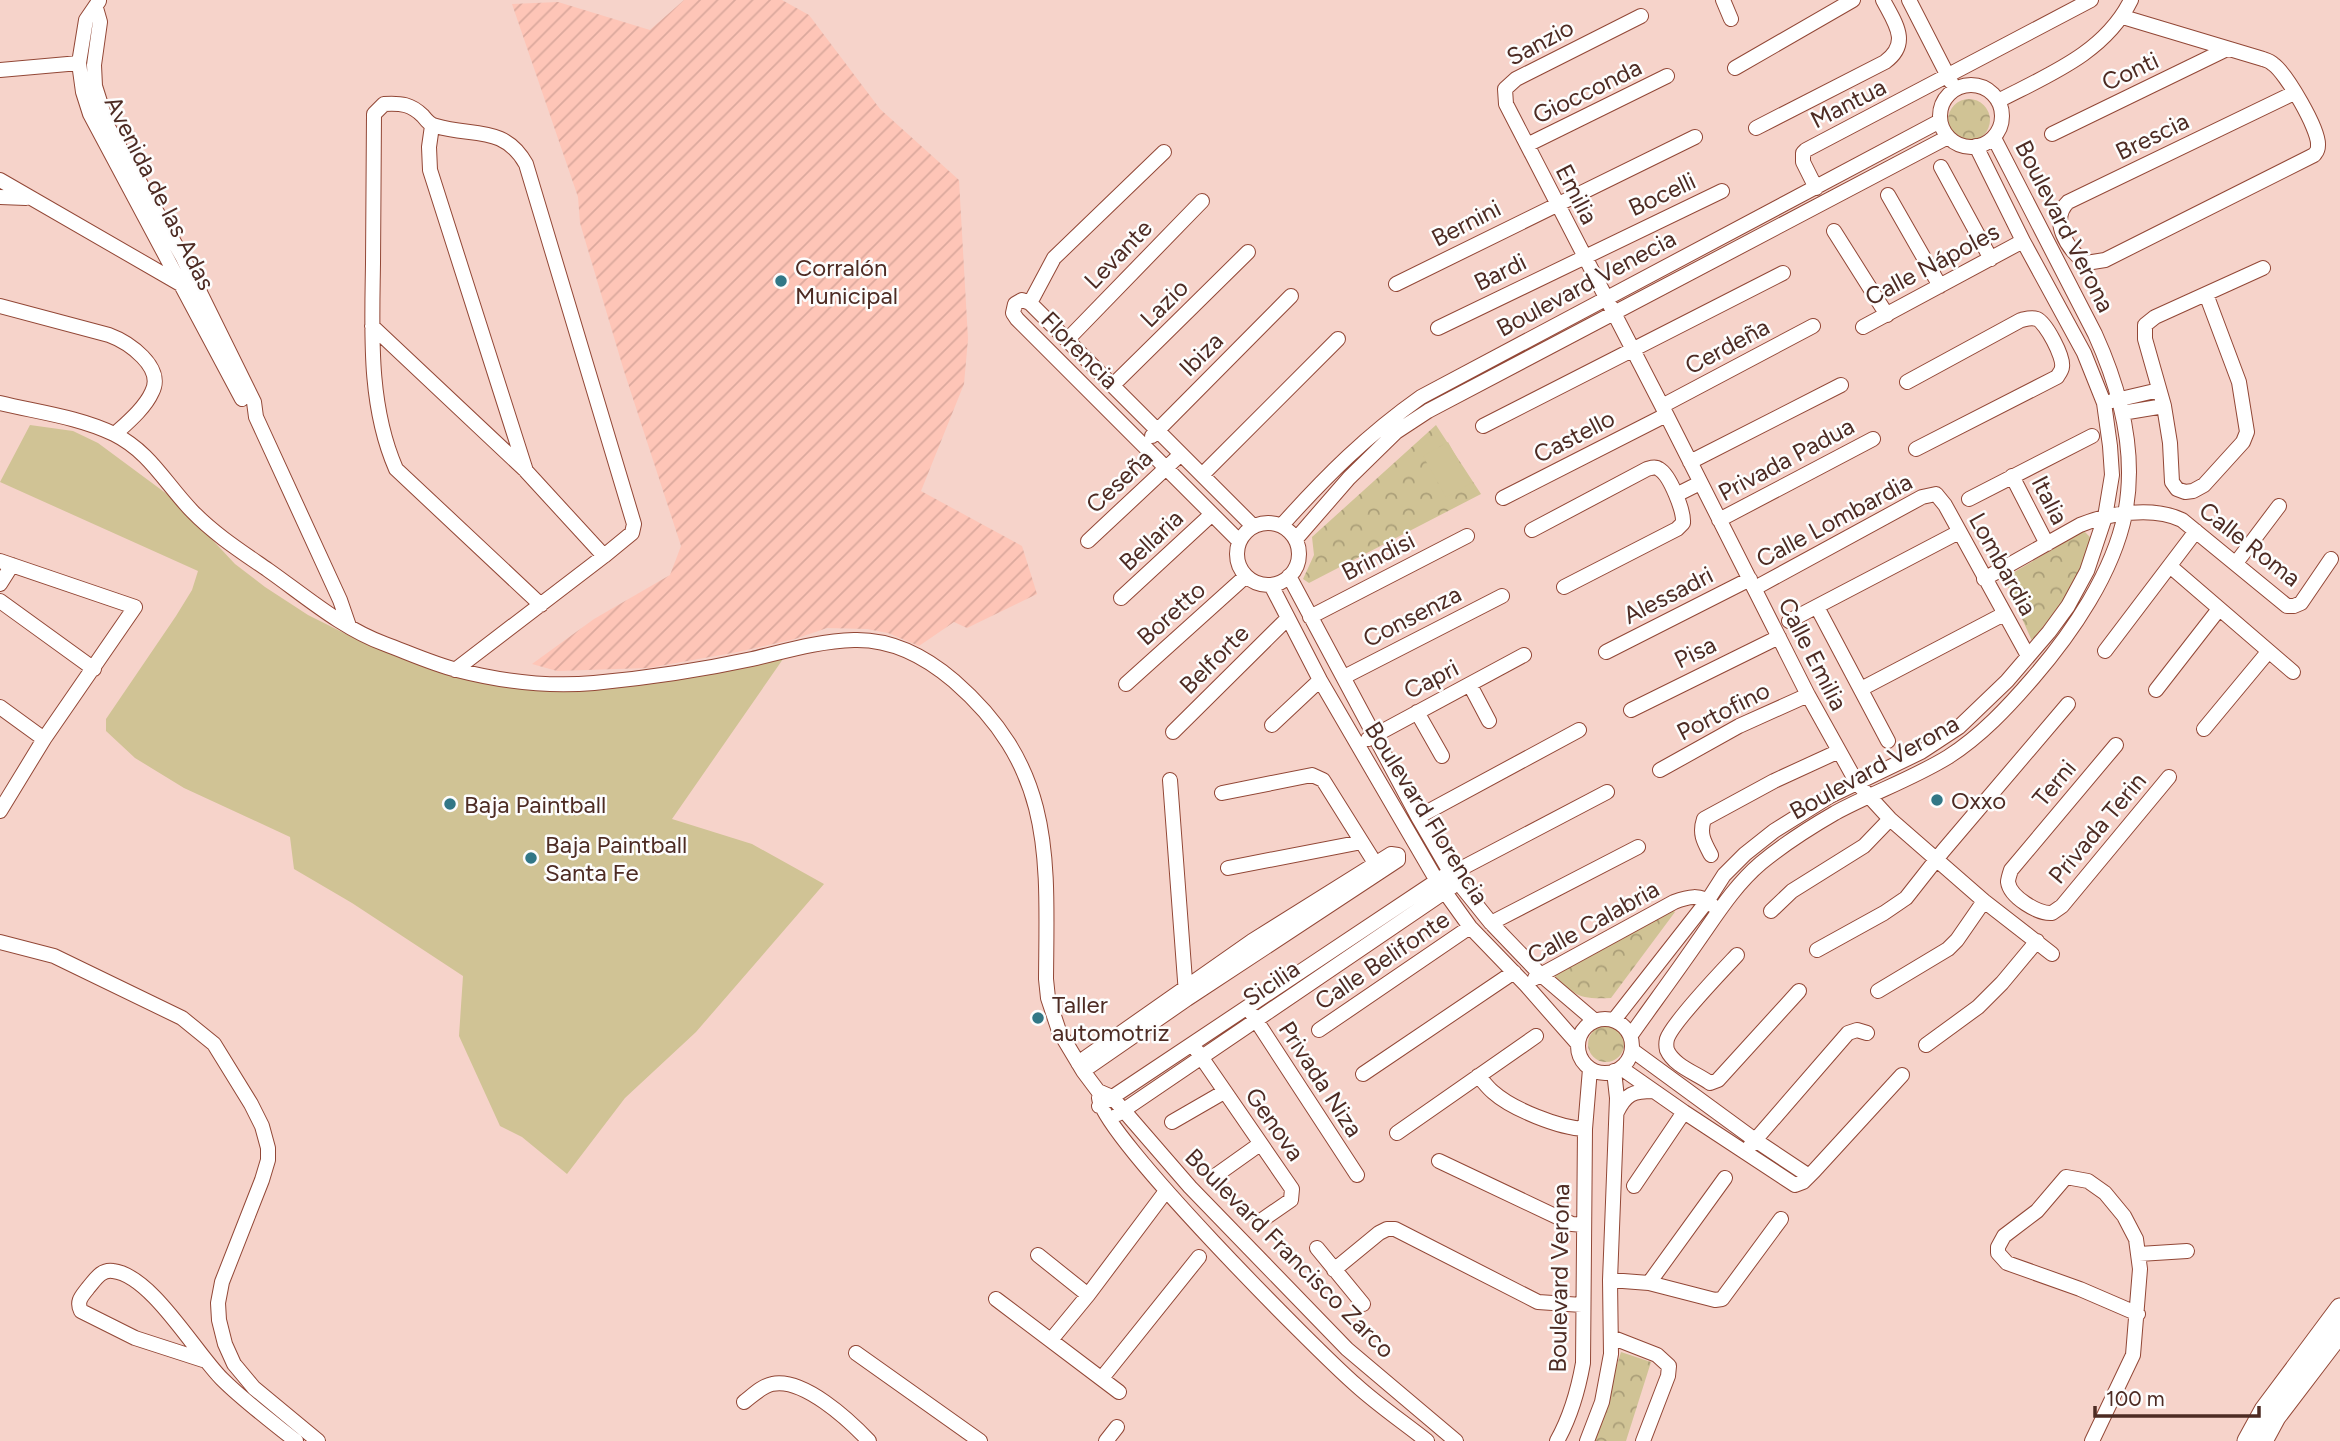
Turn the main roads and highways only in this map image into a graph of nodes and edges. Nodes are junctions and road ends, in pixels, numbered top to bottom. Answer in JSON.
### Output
{"nodes":[{"id":1,"x":2340,"y":1308,"type":"edge"},
{"id":2,"x":2340,"y":1333,"type":"edge"},
{"id":3,"x":2252,"y":1440,"type":"edge"}],
"edges":[{"from":1,"to":3,"type":"main road"},
{"from":2,"to":3,"type":"main road"}]}
